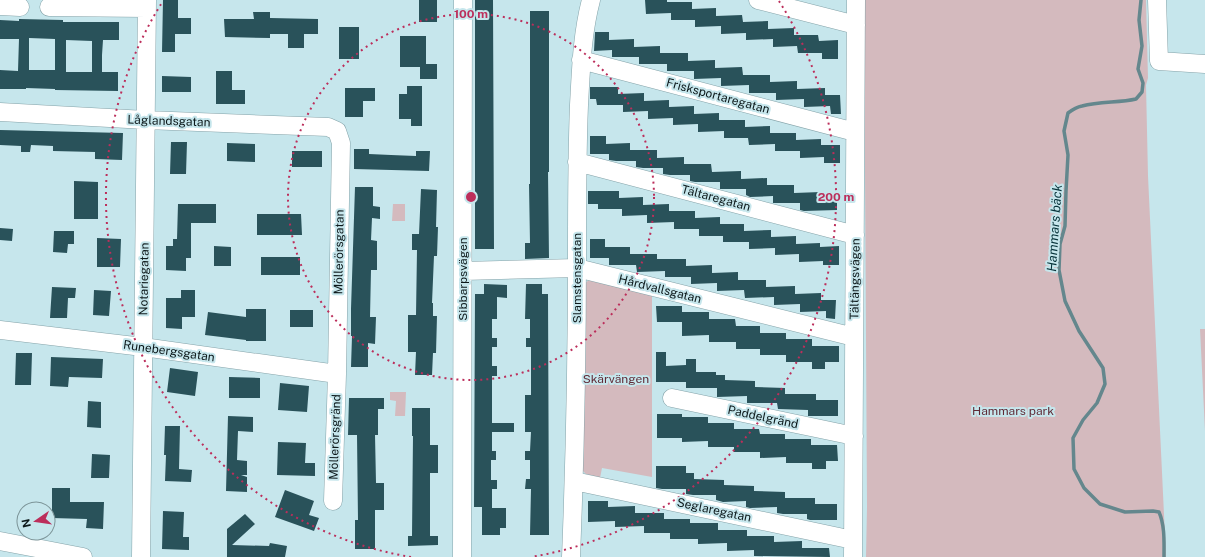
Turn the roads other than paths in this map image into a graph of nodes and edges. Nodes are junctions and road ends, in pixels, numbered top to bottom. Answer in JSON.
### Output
{"nodes":[{"id":1,"x":464,"y":0,"type":"edge"},
{"id":2,"x":591,"y":0,"type":"edge"},
{"id":3,"x":758,"y":0,"type":"edge"},
{"id":4,"x":856,"y":0,"type":"edge"},
{"id":5,"x":1158,"y":0,"type":"edge"},
{"id":6,"x":147,"y":4,"type":"edge"},
{"id":7,"x":0,"y":6,"type":"edge"},
{"id":8,"x":20,"y":7,"type":"dead end"},
{"id":9,"x":49,"y":7,"type":"dead end"},
{"id":10,"x":856,"y":25,"type":"junction"},
{"id":11,"x":581,"y":60,"type":"junction"},
{"id":12,"x":1205,"y":64,"type":"edge"},
{"id":13,"x":0,"y":112,"type":"edge"},
{"id":14,"x":146,"y":120,"type":"junction"},
{"id":15,"x":337,"y":131,"type":"joint"},
{"id":16,"x":855,"y":132,"type":"junction"},
{"id":17,"x":577,"y":162,"type":"junction"},
{"id":18,"x":855,"y":235,"type":"junction"},
{"id":19,"x":577,"y":268,"type":"junction"},
{"id":20,"x":463,"y":271,"type":"junction"},
{"id":21,"x":0,"y":330,"type":"edge"},
{"id":22,"x":854,"y":337,"type":"junction"},
{"id":23,"x":143,"y":347,"type":"junction"},
{"id":24,"x":337,"y":374,"type":"junction"},
{"id":25,"x":672,"y":398,"type":"dead end"},
{"id":26,"x":854,"y":436,"type":"junction"},
{"id":27,"x":574,"y":481,"type":"junction"},
{"id":28,"x":333,"y":501,"type":"dead end"},
{"id":29,"x":0,"y":541,"type":"edge"},
{"id":30,"x":853,"y":549,"type":"edge"},
{"id":31,"x":83,"y":557,"type":"edge"},
{"id":32,"x":141,"y":557,"type":"edge"},
{"id":33,"x":462,"y":557,"type":"edge"},
{"id":34,"x":571,"y":557,"type":"edge"}],
"edges":[{"from":1,"to":20,"type":"street","name":"Sibbarpsvägen"},
{"from":2,"to":11,"type":"street","name":"Slamstensgatan"},
{"from":3,"to":10,"type":"street"},
{"from":4,"to":10,"type":"street","name":"Tältängsvägen"},
{"from":5,"to":12,"type":"street"},
{"from":6,"to":9,"type":"street"},
{"from":6,"to":14,"type":"street","name":"Notariegatan"},
{"from":7,"to":8,"type":"street"},
{"from":10,"to":16,"type":"street","name":"Tältängsvägen"},
{"from":11,"to":16,"type":"street","name":"Frisksportaregatan"},
{"from":11,"to":17,"type":"street","name":"Slamstensgatan"},
{"from":13,"to":14,"type":"street","name":"Låglandsgatan"},
{"from":14,"to":15,"type":"street","name":"Låglandsgatan"},
{"from":14,"to":23,"type":"street","name":"Notariegatan"},
{"from":15,"to":24,"type":"street","name":"Möllerörsgatan"},
{"from":16,"to":18,"type":"street","name":"Tältängsvägen"},
{"from":17,"to":18,"type":"street","name":"Tältaregatan"},
{"from":17,"to":19,"type":"street","name":"Slamstensgatan"},
{"from":18,"to":22,"type":"street","name":"Tältängsvägen"},
{"from":19,"to":20,"type":"street","name":"Hårdvallsgatan"},
{"from":19,"to":22,"type":"street","name":"Hårdvallsgatan"},
{"from":19,"to":27,"type":"street","name":"Slamstensgatan"},
{"from":20,"to":33,"type":"street","name":"Sibbarpsvägen"},
{"from":21,"to":23,"type":"street","name":"Runebergsgatan"},
{"from":22,"to":26,"type":"street","name":"Tältängsvägen"},
{"from":23,"to":24,"type":"street","name":"Runebergsgatan"},
{"from":23,"to":32,"type":"street","name":"Notariegatan"},
{"from":24,"to":28,"type":"street","name":"Möllerörsgränd"},
{"from":25,"to":26,"type":"street","name":"Paddelgränd"},
{"from":26,"to":30,"type":"street","name":"Tältängsvägen"},
{"from":27,"to":30,"type":"street","name":"Seglaregatan"},
{"from":27,"to":34,"type":"street","name":"Slamstensgatan"},
{"from":29,"to":31,"type":"street"}]}
